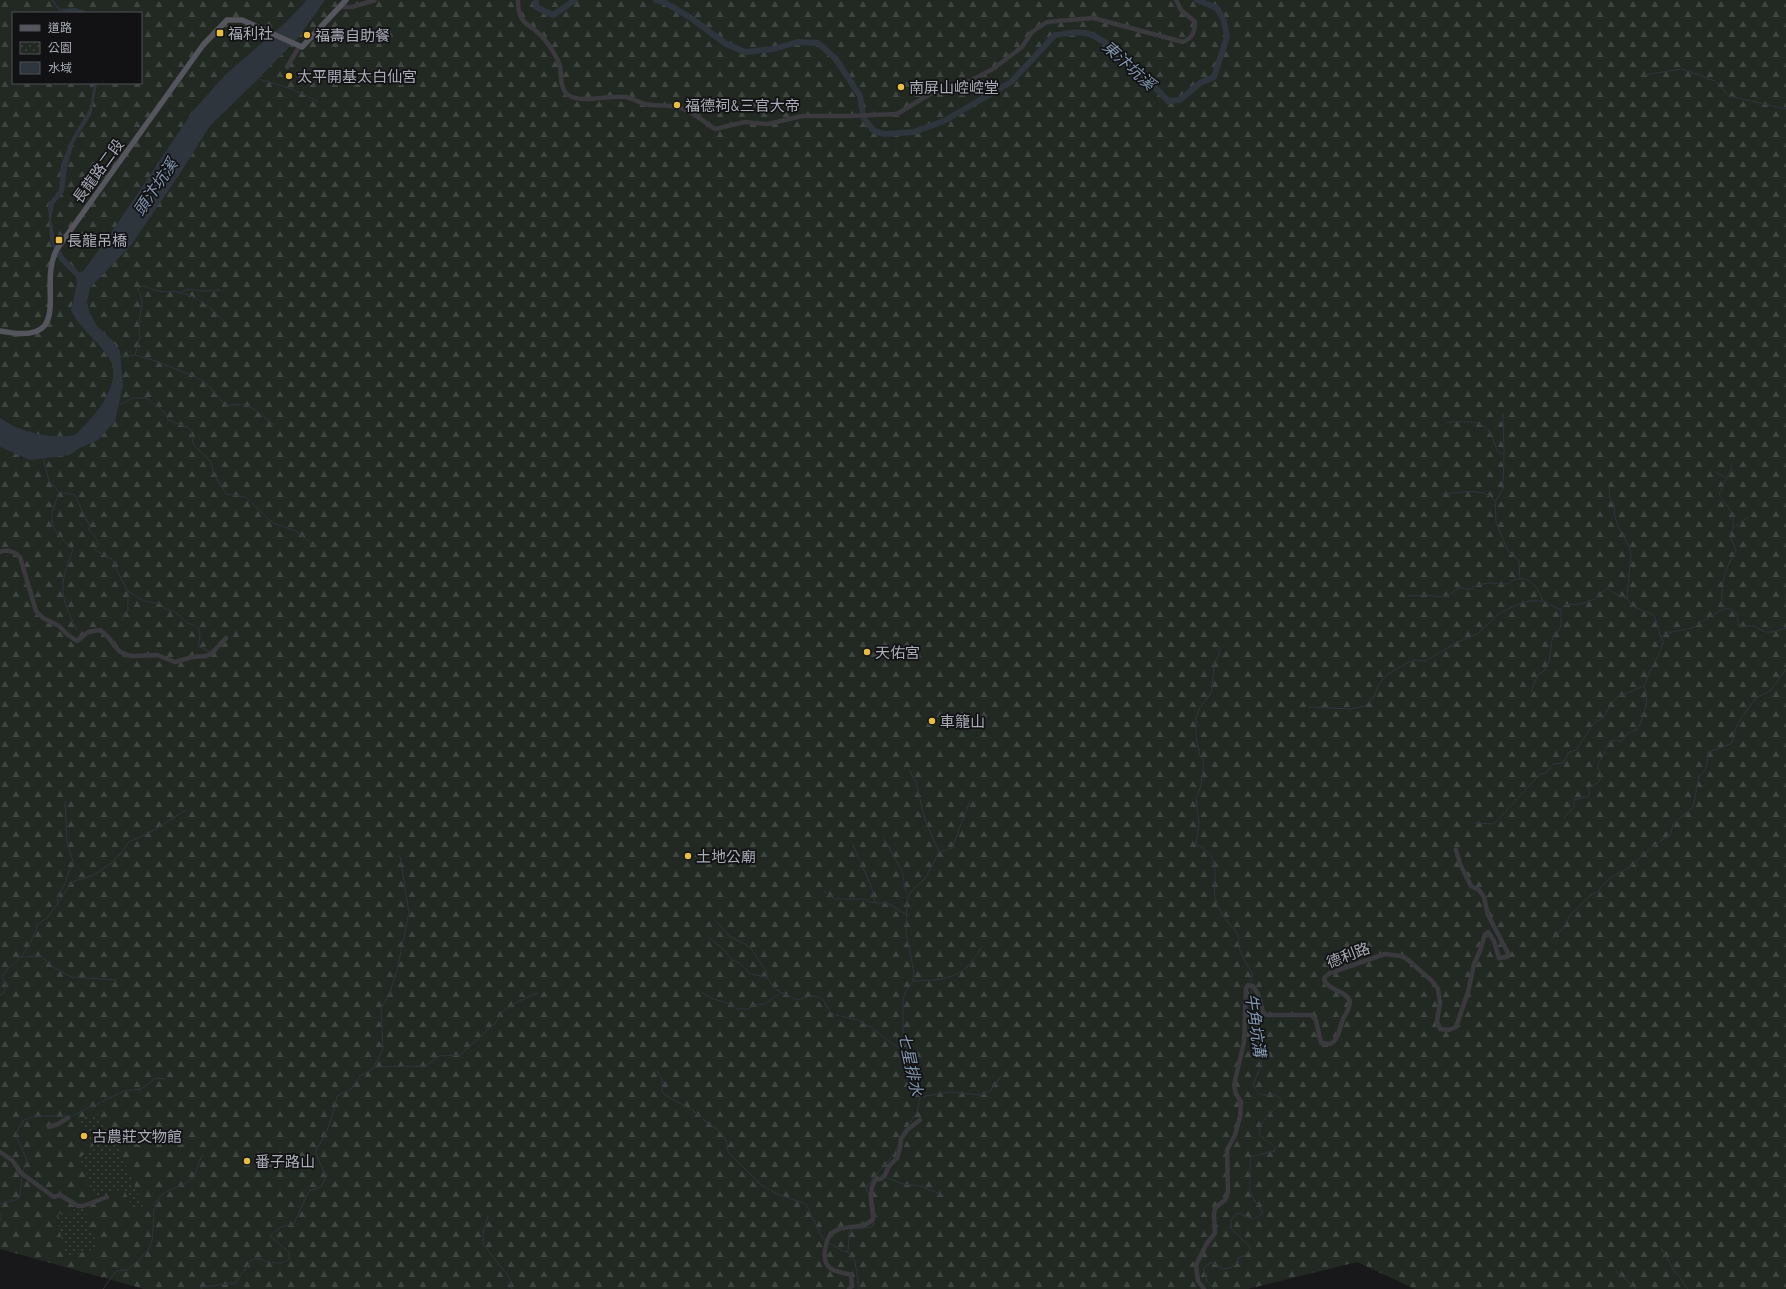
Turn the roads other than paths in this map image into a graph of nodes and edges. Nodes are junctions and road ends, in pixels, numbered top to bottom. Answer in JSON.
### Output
{"nodes":[{"id":1,"x":346,"y":0,"type":"edge"},
{"id":2,"x":375,"y":0,"type":"edge"},
{"id":3,"x":518,"y":0,"type":"edge"},
{"id":4,"x":1176,"y":0,"type":"edge"},
{"id":5,"x":340,"y":7,"type":"junction"},
{"id":6,"x":299,"y":46,"type":"junction"},
{"id":7,"x":287,"y":67,"type":"dead end"},
{"id":8,"x":0,"y":331,"type":"edge"},
{"id":9,"x":0,"y":552,"type":"edge"},
{"id":10,"x":226,"y":638,"type":"dead end"},
{"id":11,"x":1456,"y":850,"type":"dead end"},
{"id":12,"x":68,"y":1118,"type":"dead end"},
{"id":13,"x":920,"y":1120,"type":"dead end"},
{"id":14,"x":49,"y":1127,"type":"dead end"},
{"id":15,"x":0,"y":1152,"type":"edge"},
{"id":16,"x":107,"y":1196,"type":"dead end"},
{"id":17,"x":849,"y":1289,"type":"edge"},
{"id":18,"x":1204,"y":1289,"type":"edge"}],
"edges":[{"from":1,"to":5,"type":"main road"},
{"from":2,"to":5,"type":"street"},
{"from":3,"to":4,"type":"street"},
{"from":5,"to":6,"type":"main road"},
{"from":6,"to":7,"type":"street"},
{"from":6,"to":8,"type":"main road","name":"長龍路二段"},
{"from":9,"to":10,"type":"street"},
{"from":11,"to":18,"type":"street","name":"德利路"},
{"from":12,"to":14,"type":"street"},
{"from":13,"to":17,"type":"street"},
{"from":15,"to":16,"type":"street"}]}
